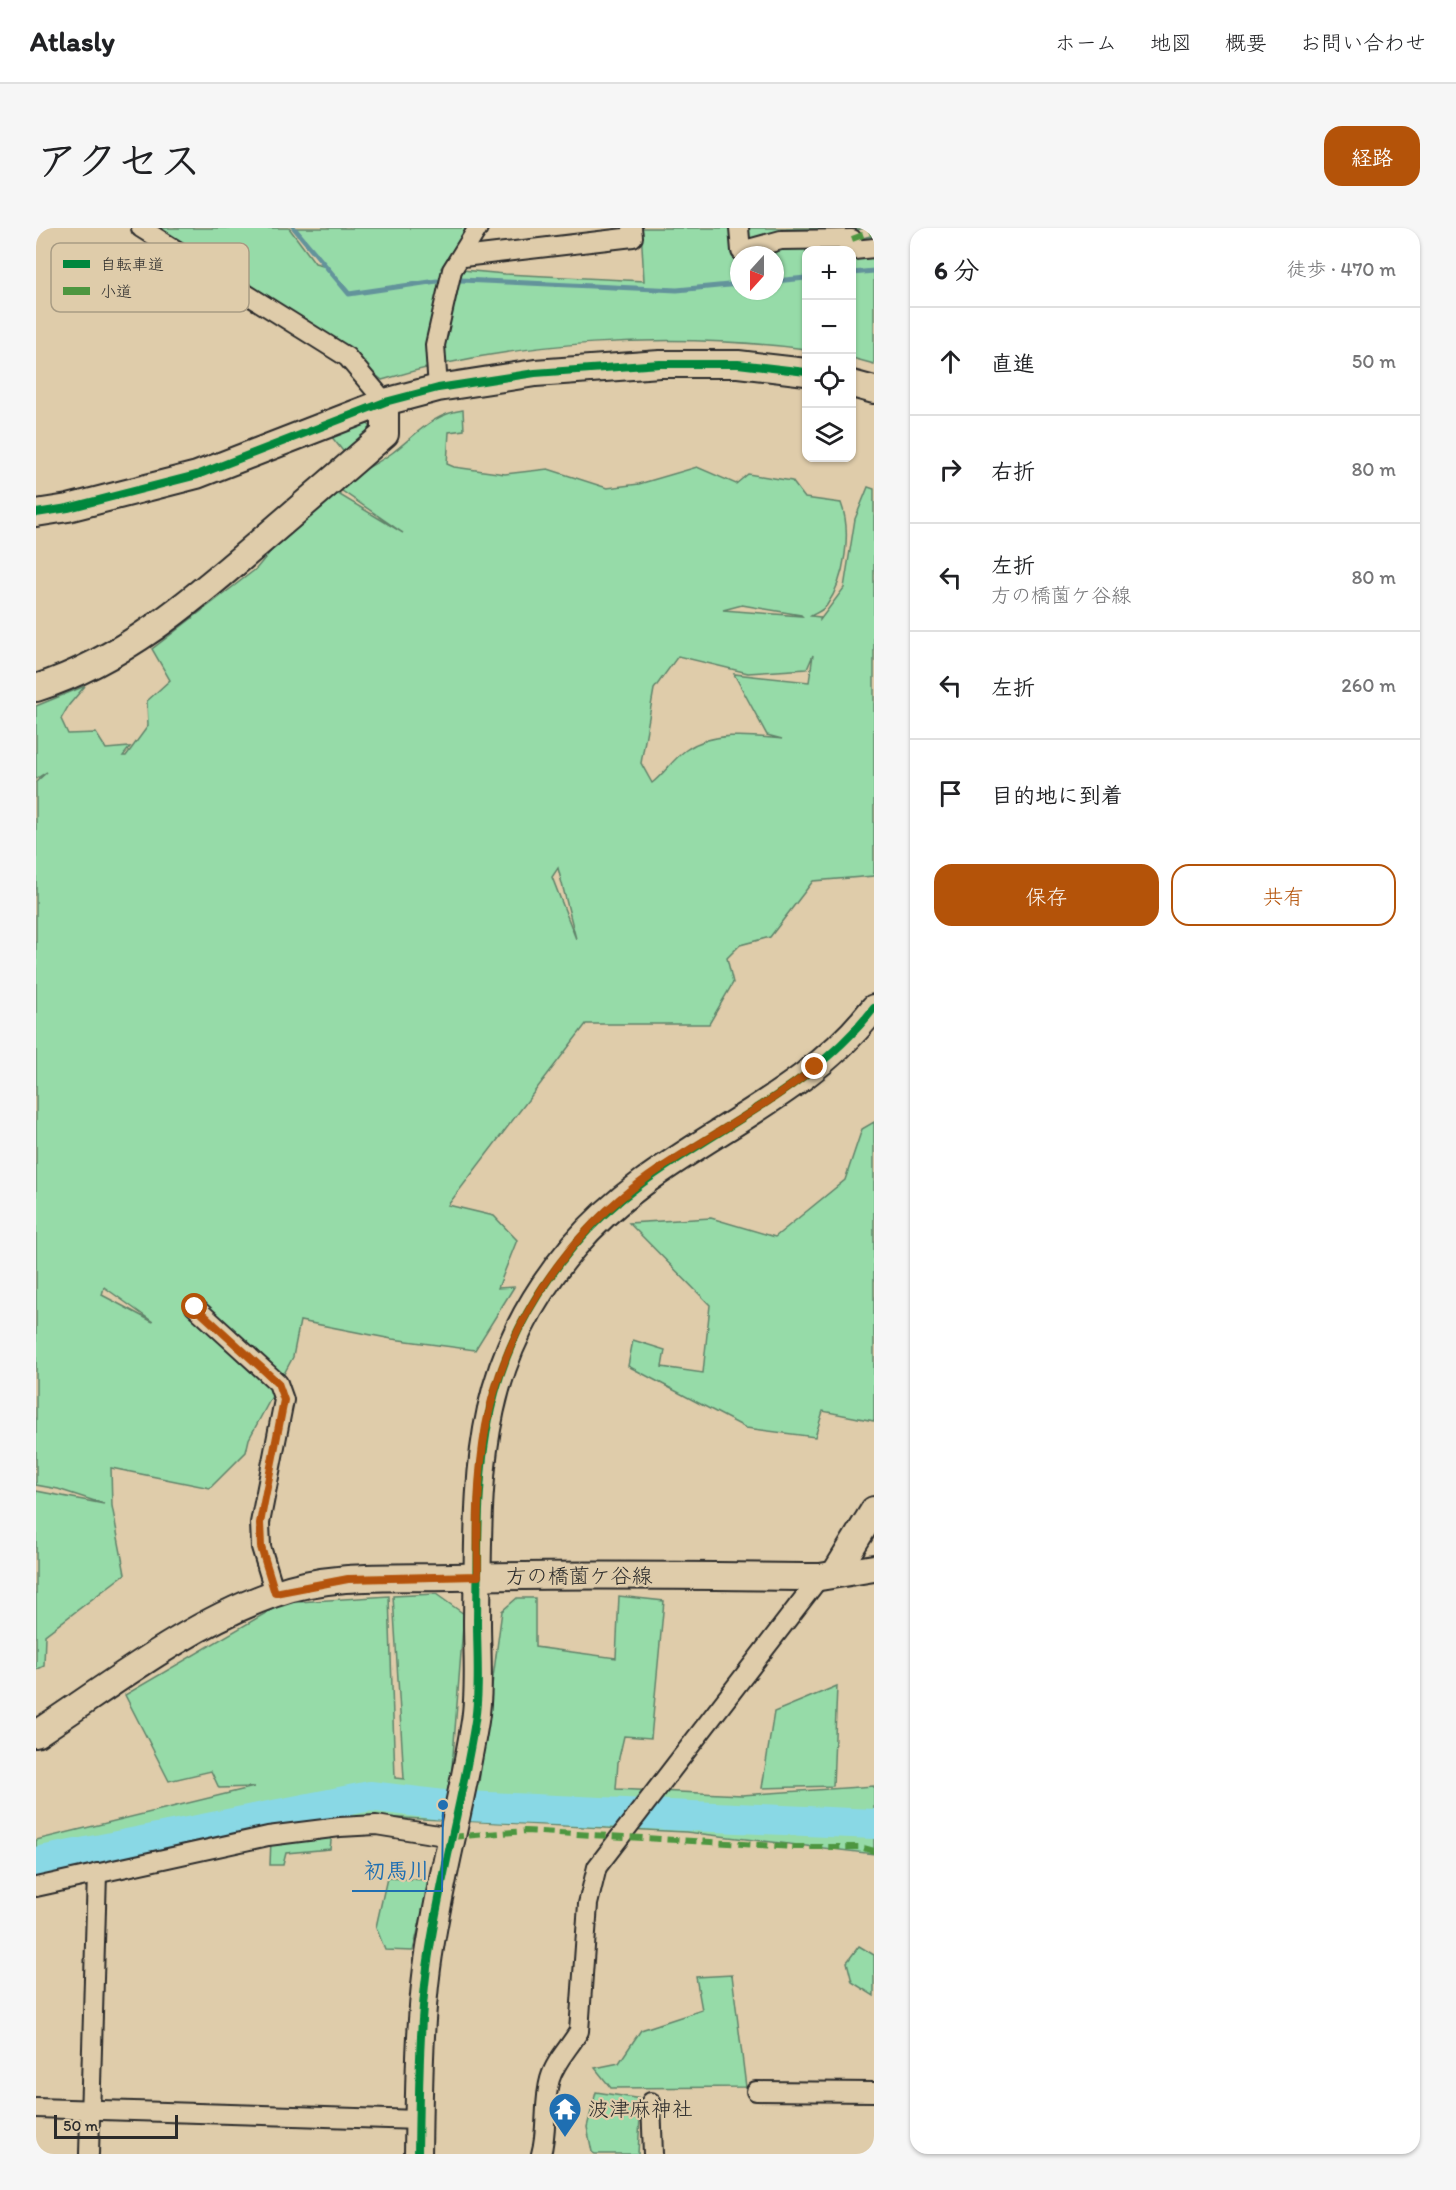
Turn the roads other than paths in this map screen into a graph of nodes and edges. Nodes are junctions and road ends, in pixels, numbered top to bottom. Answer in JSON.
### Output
{"nodes":[{"id":1,"x":141,"y":228,"type":"edge"},
{"id":2,"x":478,"y":228,"type":"edge"},
{"id":3,"x":632,"y":228,"type":"edge"},
{"id":4,"x":739,"y":228,"type":"edge"},
{"id":5,"x":165,"y":243,"type":"edge"},
{"id":6,"x":874,"y":248,"type":"edge"},
{"id":7,"x":463,"y":257,"type":"junction"},
{"id":8,"x":249,"y":296,"type":"edge"},
{"id":9,"x":802,"y":371,"type":"edge"},
{"id":10,"x":856,"y":385,"type":"edge"},
{"id":11,"x":438,"y":388,"type":"junction"},
{"id":12,"x":874,"y":390,"type":"edge"},
{"id":13,"x":385,"y":402,"type":"junction"},
{"id":14,"x":36,"y":513,"type":"edge"},
{"id":15,"x":36,"y":688,"type":"edge"},
{"id":16,"x":874,"y":1008,"type":"edge"},
{"id":17,"x":195,"y":1307,"type":"dead end"},
{"id":18,"x":874,"y":1510,"type":"edge"},
{"id":19,"x":874,"y":1568,"type":"edge"},
{"id":20,"x":828,"y":1574,"type":"junction"},
{"id":21,"x":478,"y":1576,"type":"junction"},
{"id":22,"x":275,"y":1593,"type":"junction"},
{"id":23,"x":36,"y":1734,"type":"edge"},
{"id":24,"x":453,"y":1833,"type":"junction"},
{"id":25,"x":97,"y":1873,"type":"junction"},
{"id":26,"x":36,"y":1887,"type":"edge"},
{"id":27,"x":756,"y":2091,"type":"dead end"},
{"id":28,"x":874,"y":2092,"type":"edge"},
{"id":29,"x":651,"y":2102,"type":"dead end"},
{"id":30,"x":36,"y":2108,"type":"edge"},
{"id":31,"x":90,"y":2109,"type":"junction"},
{"id":32,"x":419,"y":2120,"type":"junction"},
{"id":33,"x":89,"y":2154,"type":"edge"},
{"id":34,"x":418,"y":2154,"type":"edge"},
{"id":35,"x":541,"y":2154,"type":"edge"},
{"id":36,"x":653,"y":2154,"type":"edge"}],
"edges":[{"from":1,"to":5,"type":"street"},
{"from":2,"to":7,"type":"street"},
{"from":3,"to":7,"type":"street"},
{"from":4,"to":6,"type":"street"},
{"from":7,"to":11,"type":"street"},
{"from":8,"to":13,"type":"street"},
{"from":9,"to":11,"type":"street"},
{"from":10,"to":12,"type":"street"},
{"from":11,"to":13,"type":"street"},
{"from":13,"to":14,"type":"street"},
{"from":13,"to":15,"type":"street"},
{"from":16,"to":21,"type":"street"},
{"from":17,"to":22,"type":"street"},
{"from":18,"to":20,"type":"street"},
{"from":19,"to":20,"type":"street","name":"方の橋薗ケ谷線"},
{"from":20,"to":21,"type":"street","name":"方の橋薗ケ谷線"},
{"from":20,"to":35,"type":"street"},
{"from":21,"to":22,"type":"street","name":"方の橋薗ケ谷線"},
{"from":21,"to":24,"type":"street"},
{"from":22,"to":23,"type":"street","name":"方の橋薗ケ谷線"},
{"from":24,"to":25,"type":"street"},
{"from":24,"to":32,"type":"street"},
{"from":25,"to":26,"type":"street"},
{"from":25,"to":31,"type":"street"},
{"from":27,"to":28,"type":"street"},
{"from":29,"to":36,"type":"street"},
{"from":30,"to":31,"type":"street"},
{"from":31,"to":32,"type":"street"},
{"from":31,"to":33,"type":"street"},
{"from":32,"to":34,"type":"street"}]}
